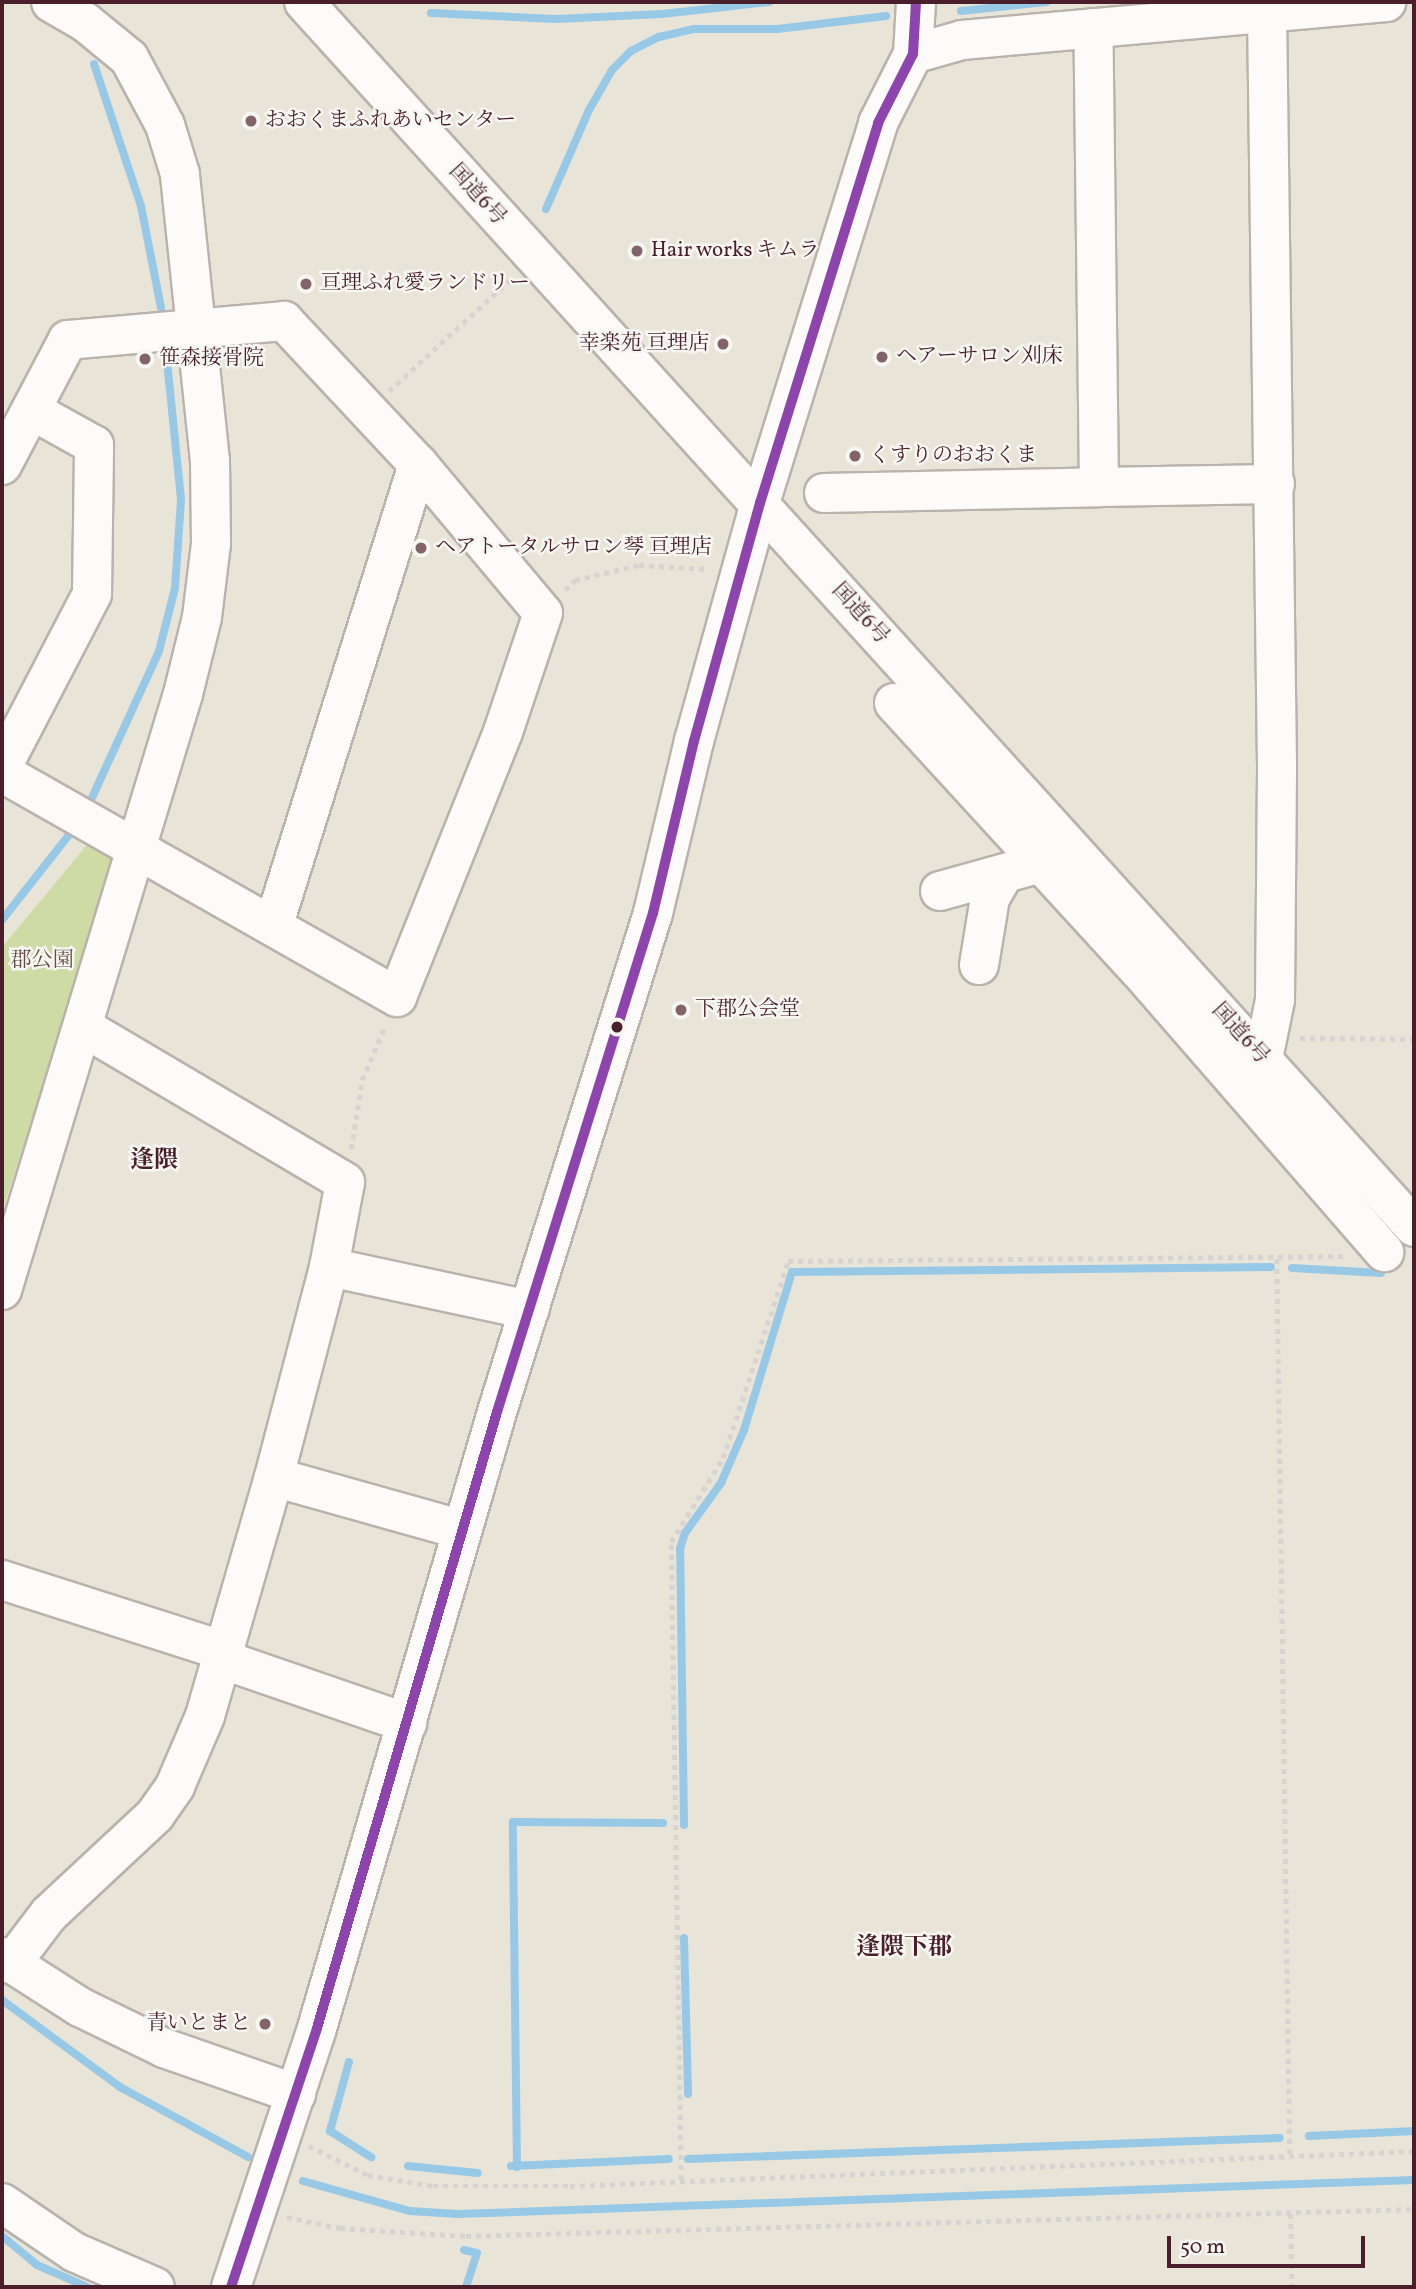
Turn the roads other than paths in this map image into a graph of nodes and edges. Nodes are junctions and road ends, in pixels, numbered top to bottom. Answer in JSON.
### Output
{"nodes":[{"id":1,"x":51,"y":2,"type":"edge"},
{"id":2,"x":303,"y":2,"type":"edge"},
{"id":3,"x":916,"y":2,"type":"edge"},
{"id":4,"x":1386,"y":2,"type":"edge"},
{"id":5,"x":1267,"y":12,"type":"junction"},
{"id":6,"x":1093,"y":28,"type":"junction"},
{"id":7,"x":914,"y":54,"type":"junction"},
{"id":8,"x":195,"y":329,"type":"junction"},
{"id":9,"x":31,"y":410,"type":"junction"},
{"id":10,"x":418,"y":464,"type":"junction"},
{"id":11,"x":2,"y":465,"type":"edge"},
{"id":12,"x":1275,"y":484,"type":"junction"},
{"id":13,"x":1099,"y":487,"type":"junction"},
{"id":14,"x":824,"y":493,"type":"dead end"},
{"id":15,"x":760,"y":503,"type":"junction"},
{"id":16,"x":894,"y":703,"type":"dead end"},
{"id":17,"x":2,"y":767,"type":"edge"},
{"id":18,"x":2,"y":773,"type":"edge"},
{"id":19,"x":136,"y":851,"type":"junction"},
{"id":20,"x":1077,"y":853,"type":"junction"},
{"id":21,"x":1021,"y":869,"type":"junction"},
{"id":22,"x":940,"y":891,"type":"dead end"},
{"id":23,"x":274,"y":924,"type":"junction"},
{"id":24,"x":979,"y":965,"type":"dead end"},
{"id":25,"x":85,"y":1028,"type":"junction"},
{"id":26,"x":1267,"y":1045,"type":"junction"},
{"id":27,"x":1414,"y":1227,"type":"edge"},
{"id":28,"x":9,"y":1239,"type":"edge"},
{"id":29,"x":1384,"y":1252,"type":"road end"},
{"id":30,"x":329,"y":1267,"type":"junction"},
{"id":31,"x":2,"y":1290,"type":"edge"},
{"id":32,"x":529,"y":1310,"type":"junction"},
{"id":33,"x":274,"y":1477,"type":"junction"},
{"id":34,"x":462,"y":1530,"type":"junction"},
{"id":35,"x":2,"y":1580,"type":"edge"},
{"id":36,"x":222,"y":1655,"type":"junction"},
{"id":37,"x":407,"y":1723,"type":"junction"},
{"id":38,"x":6,"y":1961,"type":"edge"},
{"id":39,"x":296,"y":2094,"type":"junction"},
{"id":40,"x":2,"y":2203,"type":"edge"},
{"id":41,"x":155,"y":2287,"type":"edge"},
{"id":42,"x":231,"y":2287,"type":"edge"}],
"edges":[{"from":1,"to":8,"type":"main road"},
{"from":2,"to":15,"type":"main road","name":"国道6号"},
{"from":3,"to":7,"type":"main road"},
{"from":4,"to":5,"type":"main road"},
{"from":5,"to":6,"type":"main road"},
{"from":5,"to":12,"type":"main road"},
{"from":6,"to":7,"type":"main road"},
{"from":6,"to":13,"type":"main road"},
{"from":7,"to":15,"type":"main road"},
{"from":8,"to":9,"type":"main road"},
{"from":8,"to":10,"type":"main road"},
{"from":8,"to":19,"type":"main road"},
{"from":9,"to":11,"type":"main road"},
{"from":9,"to":17,"type":"main road"},
{"from":10,"to":23,"type":"main road"},
{"from":10,"to":23,"type":"main road"},
{"from":12,"to":13,"type":"main road"},
{"from":12,"to":26,"type":"main road"},
{"from":13,"to":14,"type":"main road"},
{"from":15,"to":20,"type":"main road","name":"国道6号"},
{"from":15,"to":32,"type":"main road"},
{"from":16,"to":21,"type":"main road"},
{"from":18,"to":19,"type":"main road"},
{"from":19,"to":23,"type":"main road"},
{"from":19,"to":25,"type":"main road"},
{"from":20,"to":21,"type":"main road"},
{"from":20,"to":26,"type":"main road","name":"国道6号"},
{"from":21,"to":22,"type":"main road"},
{"from":21,"to":24,"type":"main road"},
{"from":21,"to":29,"type":"main road"},
{"from":25,"to":28,"type":"main road"},
{"from":25,"to":30,"type":"main road"},
{"from":26,"to":27,"type":"main road","name":"国道6号"},
{"from":28,"to":31,"type":"main road"},
{"from":30,"to":32,"type":"main road"},
{"from":30,"to":33,"type":"main road"},
{"from":32,"to":34,"type":"main road"},
{"from":33,"to":34,"type":"main road"},
{"from":33,"to":36,"type":"main road"},
{"from":34,"to":37,"type":"main road"},
{"from":35,"to":36,"type":"main road"},
{"from":36,"to":37,"type":"main road"},
{"from":36,"to":38,"type":"main road"},
{"from":37,"to":39,"type":"main road"},
{"from":38,"to":39,"type":"main road"},
{"from":39,"to":42,"type":"main road"},
{"from":40,"to":41,"type":"main road"}]}
